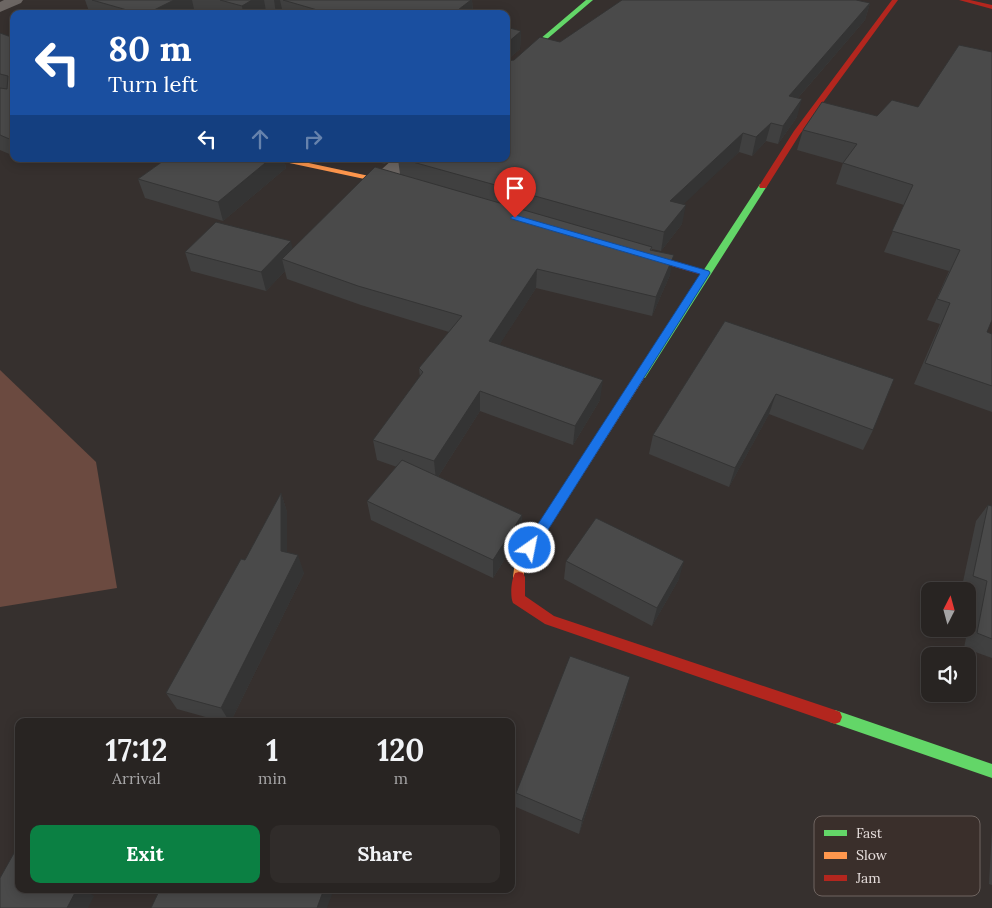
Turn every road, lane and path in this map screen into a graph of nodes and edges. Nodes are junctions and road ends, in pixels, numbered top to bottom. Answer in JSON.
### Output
{"nodes":[{"id":1,"x":16,"y":0,"type":"edge"},
{"id":2,"x":590,"y":0,"type":"edge"},
{"id":3,"x":895,"y":0,"type":"edge"},
{"id":4,"x":962,"y":0,"type":"edge"},
{"id":5,"x":992,"y":7,"type":"edge"},
{"id":6,"x":0,"y":8,"type":"edge"},
{"id":7,"x":510,"y":69,"type":"edge"},
{"id":8,"x":295,"y":162,"type":"edge"},
{"id":9,"x":401,"y":162,"type":"edge"},
{"id":10,"x":381,"y":179,"type":"junction"},
{"id":11,"x":410,"y":187,"type":"edge"},
{"id":12,"x":629,"y":251,"type":"edge"},
{"id":13,"x":705,"y":273,"type":"junction"},
{"id":14,"x":992,"y":771,"type":"edge"}],
"edges":[{"from":1,"to":6,"type":"street"},
{"from":2,"to":7,"type":"street"},
{"from":3,"to":13,"type":"street"},
{"from":4,"to":5,"type":"street"},
{"from":8,"to":10,"type":"street"},
{"from":9,"to":10,"type":"street"},
{"from":10,"to":11,"type":"street"},
{"from":12,"to":13,"type":"street"},
{"from":13,"to":14,"type":"street"}]}
